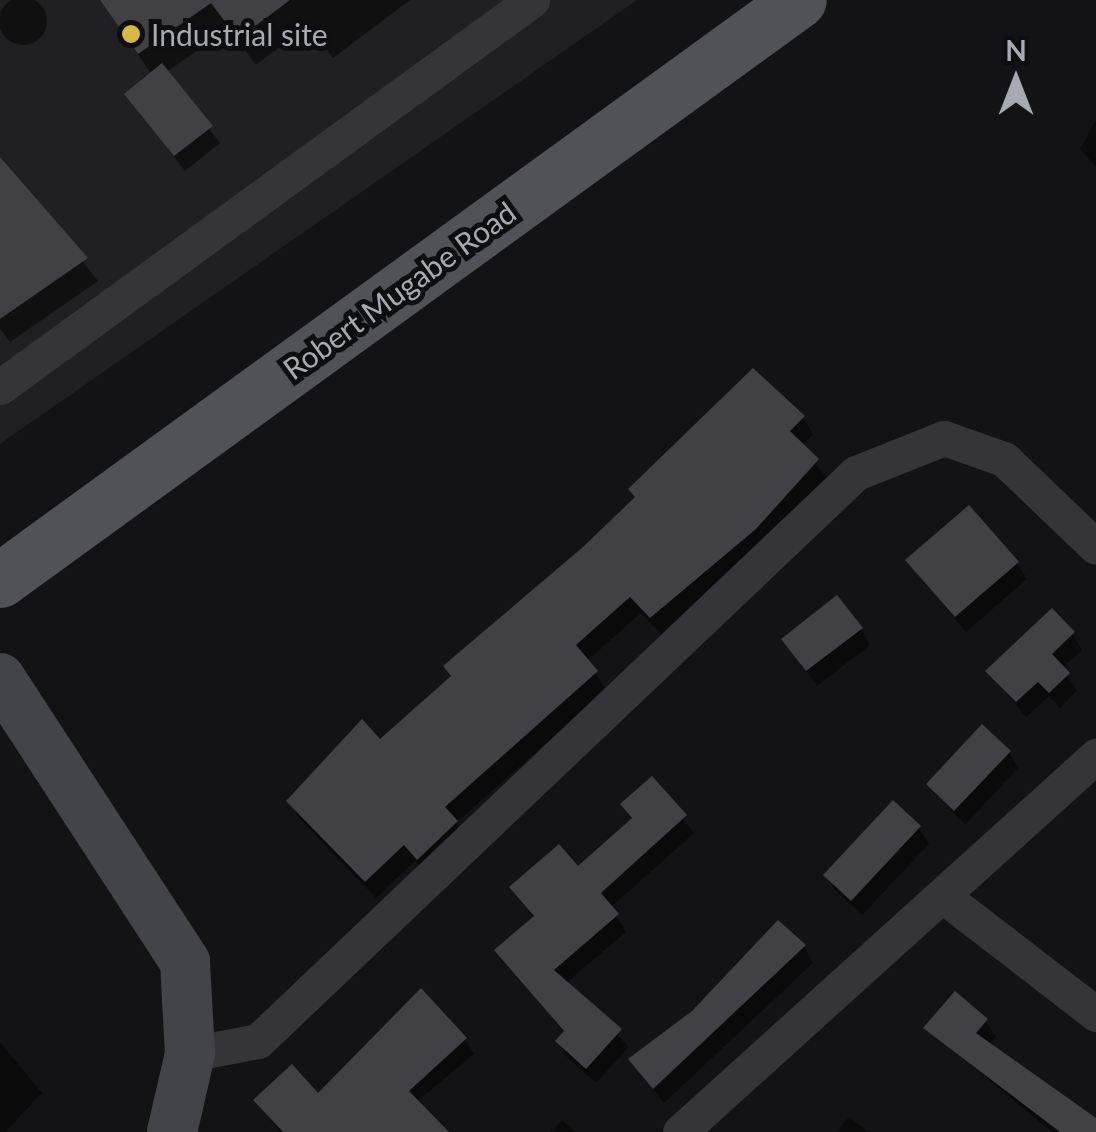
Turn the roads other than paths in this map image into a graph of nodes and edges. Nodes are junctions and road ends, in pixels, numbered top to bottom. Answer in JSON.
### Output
{"nodes":[{"id":1,"x":532,"y":0,"type":"edge"},
{"id":2,"x":798,"y":0,"type":"edge"},
{"id":3,"x":0,"y":386,"type":"edge"},
{"id":4,"x":1096,"y":547,"type":"edge"},
{"id":5,"x":0,"y":580,"type":"edge"},
{"id":6,"x":0,"y":678,"type":"edge"},
{"id":7,"x":1096,"y":756,"type":"edge"},
{"id":8,"x":948,"y":900,"type":"junction"},
{"id":9,"x":1096,"y":1014,"type":"edge"},
{"id":10,"x":190,"y":1054,"type":"junction"},
{"id":11,"x":697,"y":1127,"type":"edge"},
{"id":12,"x":172,"y":1132,"type":"edge"}],
"edges":[{"from":1,"to":3,"type":"street"},
{"from":2,"to":5,"type":"main road","name":"Robert Mugabe Road"},
{"from":4,"to":10,"type":"street"},
{"from":6,"to":10,"type":"street"},
{"from":7,"to":8,"type":"street"},
{"from":8,"to":9,"type":"street"},
{"from":8,"to":11,"type":"street"},
{"from":10,"to":12,"type":"street"}]}
